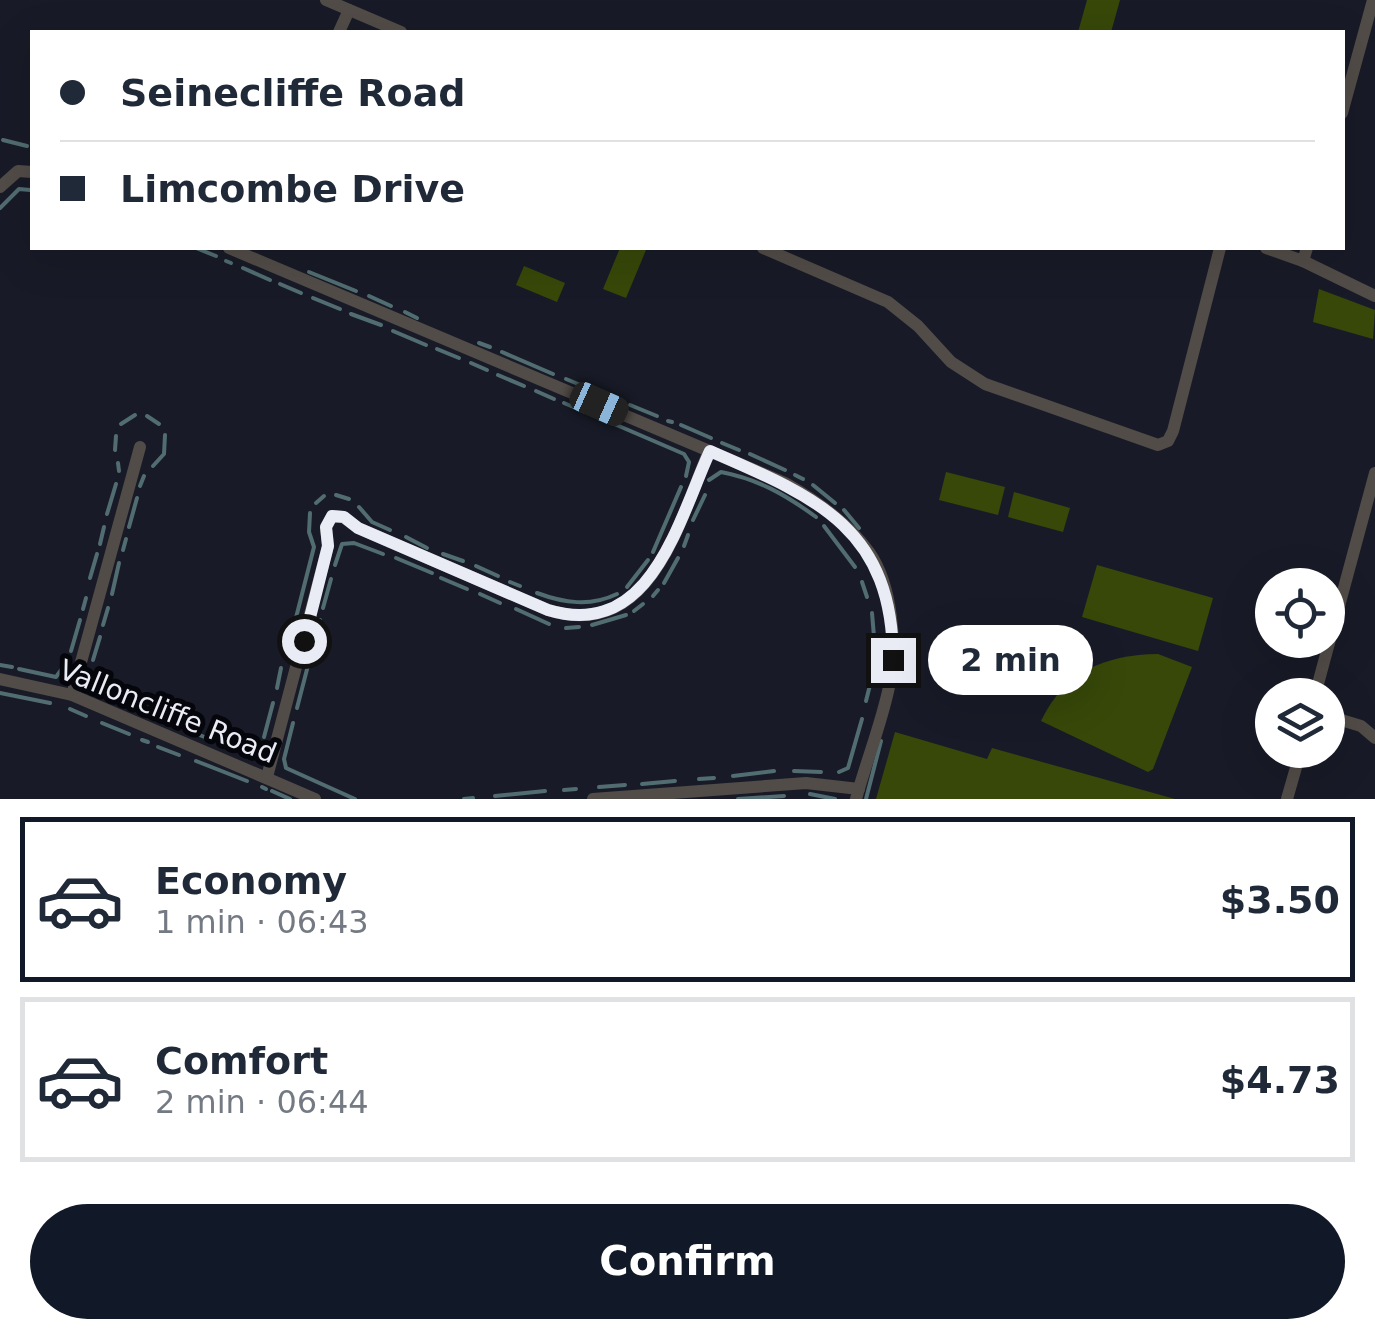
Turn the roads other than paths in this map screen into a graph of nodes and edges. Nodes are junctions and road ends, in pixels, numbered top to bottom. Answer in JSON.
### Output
{"nodes":[{"id":1,"x":326,"y":0,"type":"edge"},
{"id":2,"x":1373,"y":0,"type":"edge"},
{"id":3,"x":349,"y":10,"type":"junction"},
{"id":4,"x":340,"y":30,"type":"edge"},
{"id":5,"x":396,"y":30,"type":"edge"},
{"id":6,"x":1345,"y":102,"type":"edge"},
{"id":7,"x":30,"y":171,"type":"edge"},
{"id":8,"x":0,"y":187,"type":"edge"},
{"id":9,"x":234,"y":250,"type":"edge"},
{"id":10,"x":768,"y":250,"type":"edge"},
{"id":11,"x":1219,"y":250,"type":"edge"},
{"id":12,"x":1279,"y":250,"type":"edge"},
{"id":13,"x":1305,"y":254,"type":"edge"},
{"id":14,"x":1375,"y":296,"type":"edge"},
{"id":15,"x":140,"y":447,"type":"dead end"},
{"id":16,"x":710,"y":451,"type":"junction"},
{"id":17,"x":1375,"y":474,"type":"edge"},
{"id":18,"x":1370,"y":510,"type":"edge"},
{"id":19,"x":1320,"y":678,"type":"edge"},
{"id":20,"x":0,"y":679,"type":"edge"},
{"id":21,"x":72,"y":695,"type":"junction"},
{"id":22,"x":1368,"y":726,"type":"edge"},
{"id":23,"x":1375,"y":738,"type":"edge"},
{"id":24,"x":1296,"y":768,"type":"edge"},
{"id":25,"x":266,"y":777,"type":"junction"},
{"id":26,"x":857,"y":794,"type":"edge"},
{"id":27,"x":315,"y":799,"type":"edge"},
{"id":28,"x":593,"y":799,"type":"edge"},
{"id":29,"x":1288,"y":799,"type":"edge"}],
"edges":[{"from":1,"to":3,"type":"street"},
{"from":2,"to":6,"type":"street"},
{"from":3,"to":4,"type":"street"},
{"from":3,"to":5,"type":"street"},
{"from":7,"to":8,"type":"street"},
{"from":9,"to":16,"type":"street"},
{"from":10,"to":11,"type":"street"},
{"from":12,"to":13,"type":"street"},
{"from":13,"to":14,"type":"street"},
{"from":15,"to":21,"type":"street"},
{"from":16,"to":25,"type":"street"},
{"from":16,"to":26,"type":"street"},
{"from":17,"to":18,"type":"street"},
{"from":18,"to":19,"type":"street"},
{"from":20,"to":21,"type":"street","name":"Valloncliffe Road"},
{"from":21,"to":25,"type":"street","name":"Valloncliffe Road"},
{"from":22,"to":23,"type":"street"},
{"from":24,"to":29,"type":"street"},
{"from":25,"to":27,"type":"street","name":"Valloncliffe Road"},
{"from":26,"to":28,"type":"street"}]}
